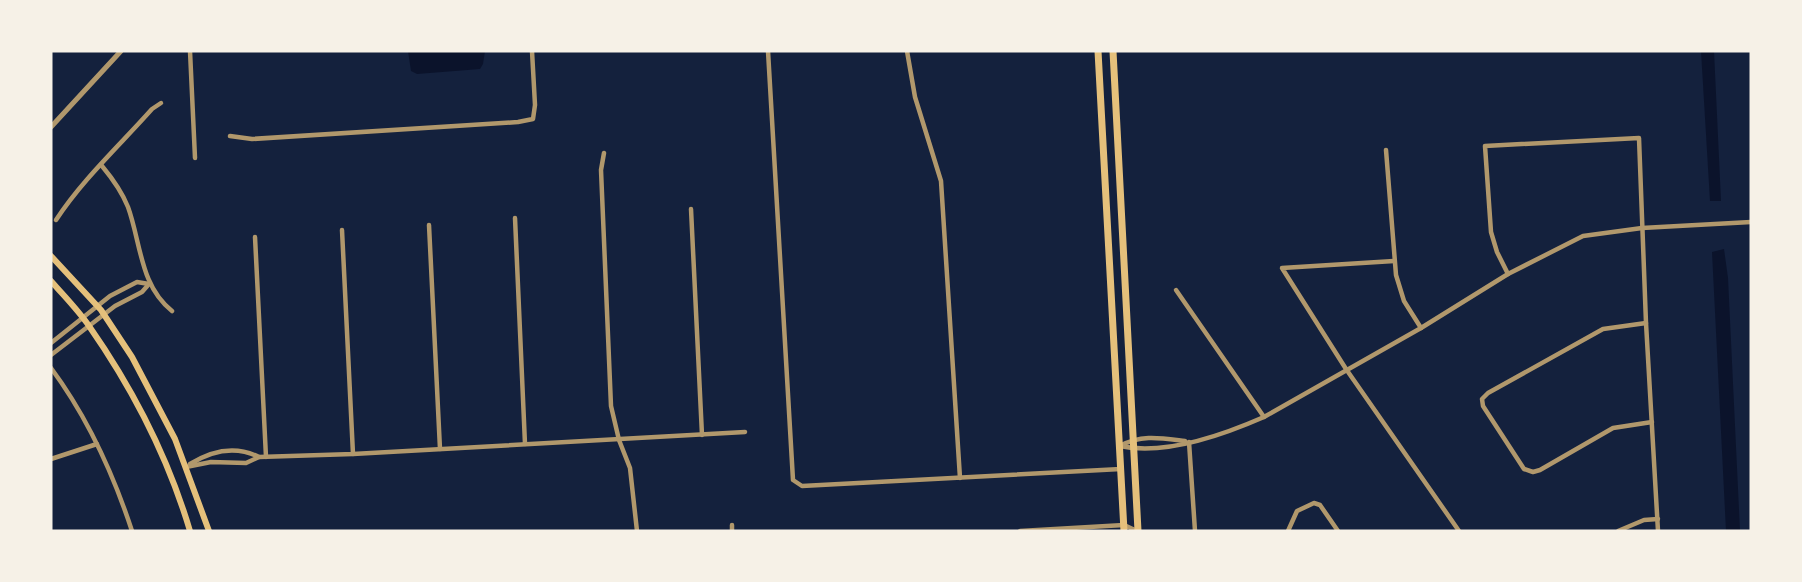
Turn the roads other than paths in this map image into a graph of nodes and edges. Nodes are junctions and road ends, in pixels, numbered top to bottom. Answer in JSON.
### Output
{"nodes":[{"id":1,"x":121,"y":51,"type":"edge"},
{"id":2,"x":190,"y":51,"type":"edge"},
{"id":3,"x":532,"y":51,"type":"edge"},
{"id":4,"x":768,"y":51,"type":"edge"},
{"id":5,"x":907,"y":51,"type":"edge"},
{"id":6,"x":1098,"y":51,"type":"edge"},
{"id":7,"x":1113,"y":51,"type":"edge"},
{"id":8,"x":161,"y":103,"type":"dead end"},
{"id":9,"x":51,"y":127,"type":"edge"},
{"id":10,"x":230,"y":136,"type":"dead end"},
{"id":11,"x":1386,"y":150,"type":"dead end"},
{"id":12,"x":604,"y":153,"type":"dead end"},
{"id":13,"x":195,"y":158,"type":"dead end"},
{"id":14,"x":102,"y":166,"type":"junction"},
{"id":15,"x":691,"y":209,"type":"dead end"},
{"id":16,"x":515,"y":218,"type":"dead end"},
{"id":17,"x":57,"y":220,"type":"dead end"},
{"id":18,"x":1123,"y":221,"type":"junction"},
{"id":19,"x":1751,"y":222,"type":"edge"},
{"id":20,"x":1108,"y":223,"type":"junction"},
{"id":21,"x":429,"y":225,"type":"dead end"},
{"id":22,"x":1642,"y":228,"type":"junction"},
{"id":23,"x":342,"y":230,"type":"dead end"},
{"id":24,"x":255,"y":237,"type":"dead end"},
{"id":25,"x":51,"y":256,"type":"edge"},
{"id":26,"x":1394,"y":261,"type":"junction"},
{"id":27,"x":1508,"y":274,"type":"junction"},
{"id":28,"x":51,"y":281,"type":"edge"},
{"id":29,"x":149,"y":284,"type":"junction"},
{"id":30,"x":1176,"y":290,"type":"dead end"},
{"id":31,"x":101,"y":310,"type":"junction"},
{"id":32,"x":172,"y":312,"type":"dead end"},
{"id":33,"x":83,"y":317,"type":"junction"},
{"id":34,"x":1646,"y":323,"type":"junction"},
{"id":35,"x":89,"y":326,"type":"junction"},
{"id":36,"x":1421,"y":328,"type":"junction"},
{"id":37,"x":51,"y":343,"type":"edge"},
{"id":38,"x":51,"y":355,"type":"edge"},
{"id":39,"x":51,"y":368,"type":"edge"},
{"id":40,"x":1346,"y":369,"type":"junction"},
{"id":41,"x":1264,"y":417,"type":"junction"},
{"id":42,"x":1652,"y":422,"type":"junction"},
{"id":43,"x":745,"y":432,"type":"dead end"},
{"id":44,"x":702,"y":435,"type":"junction"},
{"id":45,"x":1133,"y":438,"type":"junction"},
{"id":46,"x":619,"y":440,"type":"junction"},
{"id":47,"x":1189,"y":442,"type":"junction"},
{"id":48,"x":97,"y":444,"type":"junction"},
{"id":49,"x":525,"y":444,"type":"junction"},
{"id":50,"x":1120,"y":446,"type":"junction"},
{"id":51,"x":440,"y":449,"type":"junction"},
{"id":52,"x":1134,"y":449,"type":"junction"},
{"id":53,"x":353,"y":454,"type":"junction"},
{"id":54,"x":259,"y":457,"type":"junction"},
{"id":55,"x":266,"y":457,"type":"junction"},
{"id":56,"x":51,"y":459,"type":"edge"},
{"id":57,"x":186,"y":467,"type":"junction"},
{"id":58,"x":1121,"y":469,"type":"junction"},
{"id":59,"x":171,"y":473,"type":"junction"},
{"id":60,"x":960,"y":478,"type":"junction"},
{"id":61,"x":1658,"y":519,"type":"junction"},
{"id":62,"x":1073,"y":528,"type":"junction"},
{"id":63,"x":1124,"y":528,"type":"edge"},
{"id":64,"x":132,"y":531,"type":"edge"},
{"id":65,"x":190,"y":531,"type":"edge"},
{"id":66,"x":208,"y":531,"type":"edge"},
{"id":67,"x":637,"y":531,"type":"edge"},
{"id":68,"x":1020,"y":531,"type":"edge"},
{"id":69,"x":1080,"y":531,"type":"edge"},
{"id":70,"x":1138,"y":531,"type":"edge"},
{"id":71,"x":1195,"y":531,"type":"edge"},
{"id":72,"x":1287,"y":531,"type":"edge"},
{"id":73,"x":1338,"y":531,"type":"edge"},
{"id":74,"x":1459,"y":531,"type":"edge"},
{"id":75,"x":1618,"y":531,"type":"edge"},
{"id":76,"x":1658,"y":531,"type":"edge"}],
"edges":[{"from":1,"to":9,"type":"street"},
{"from":2,"to":13,"type":"street"},
{"from":3,"to":10,"type":"street"},
{"from":4,"to":60,"type":"street"},
{"from":5,"to":60,"type":"street"},
{"from":6,"to":20,"type":"main road"},
{"from":7,"to":18,"type":"main road"},
{"from":8,"to":14,"type":"street"},
{"from":11,"to":26,"type":"street"},
{"from":12,"to":46,"type":"street"},
{"from":14,"to":17,"type":"street"},
{"from":14,"to":29,"type":"street"},
{"from":15,"to":44,"type":"street"},
{"from":16,"to":49,"type":"street"},
{"from":18,"to":20,"type":"main road"},
{"from":18,"to":45,"type":"main road"},
{"from":19,"to":22,"type":"street"},
{"from":20,"to":50,"type":"main road"},
{"from":21,"to":51,"type":"street"},
{"from":22,"to":27,"type":"street"},
{"from":22,"to":27,"type":"street"},
{"from":22,"to":34,"type":"street"},
{"from":23,"to":53,"type":"street"},
{"from":24,"to":55,"type":"street"},
{"from":25,"to":31,"type":"main road"},
{"from":26,"to":36,"type":"street"},
{"from":26,"to":40,"type":"street"},
{"from":27,"to":36,"type":"street"},
{"from":28,"to":33,"type":"main road"},
{"from":29,"to":31,"type":"street"},
{"from":29,"to":31,"type":"street"},
{"from":29,"to":32,"type":"street"},
{"from":30,"to":41,"type":"street"},
{"from":31,"to":33,"type":"street"},
{"from":31,"to":35,"type":"street"},
{"from":31,"to":57,"type":"main road"},
{"from":33,"to":35,"type":"main road"},
{"from":33,"to":37,"type":"street"},
{"from":34,"to":42,"type":"street"},
{"from":34,"to":42,"type":"street"},
{"from":35,"to":38,"type":"street"},
{"from":35,"to":59,"type":"main road"},
{"from":36,"to":40,"type":"street"},
{"from":39,"to":48,"type":"street"},
{"from":40,"to":41,"type":"street"},
{"from":40,"to":74,"type":"street"},
{"from":41,"to":47,"type":"street"},
{"from":42,"to":61,"type":"street"},
{"from":43,"to":44,"type":"street"},
{"from":44,"to":46,"type":"street"},
{"from":45,"to":47,"type":"street"},
{"from":45,"to":50,"type":"street"},
{"from":45,"to":52,"type":"main road"},
{"from":46,"to":49,"type":"street"},
{"from":46,"to":67,"type":"street"},
{"from":47,"to":52,"type":"street"},
{"from":47,"to":71,"type":"street"},
{"from":48,"to":56,"type":"street"},
{"from":48,"to":64,"type":"street"},
{"from":49,"to":51,"type":"street"},
{"from":50,"to":52,"type":"street"},
{"from":50,"to":58,"type":"main road"},
{"from":51,"to":53,"type":"street"},
{"from":52,"to":70,"type":"main road"},
{"from":53,"to":55,"type":"street"},
{"from":54,"to":55,"type":"street"},
{"from":54,"to":57,"type":"street"},
{"from":54,"to":57,"type":"street"},
{"from":57,"to":59,"type":"main road"},
{"from":57,"to":66,"type":"main road"},
{"from":58,"to":60,"type":"street"},
{"from":58,"to":63,"type":"main road"},
{"from":59,"to":65,"type":"main road"},
{"from":61,"to":75,"type":"street"},
{"from":61,"to":76,"type":"street"},
{"from":62,"to":63,"type":"street"},
{"from":62,"to":68,"type":"street"},
{"from":62,"to":69,"type":"street"},
{"from":63,"to":70,"type":"street"},
{"from":72,"to":73,"type":"street"}]}
